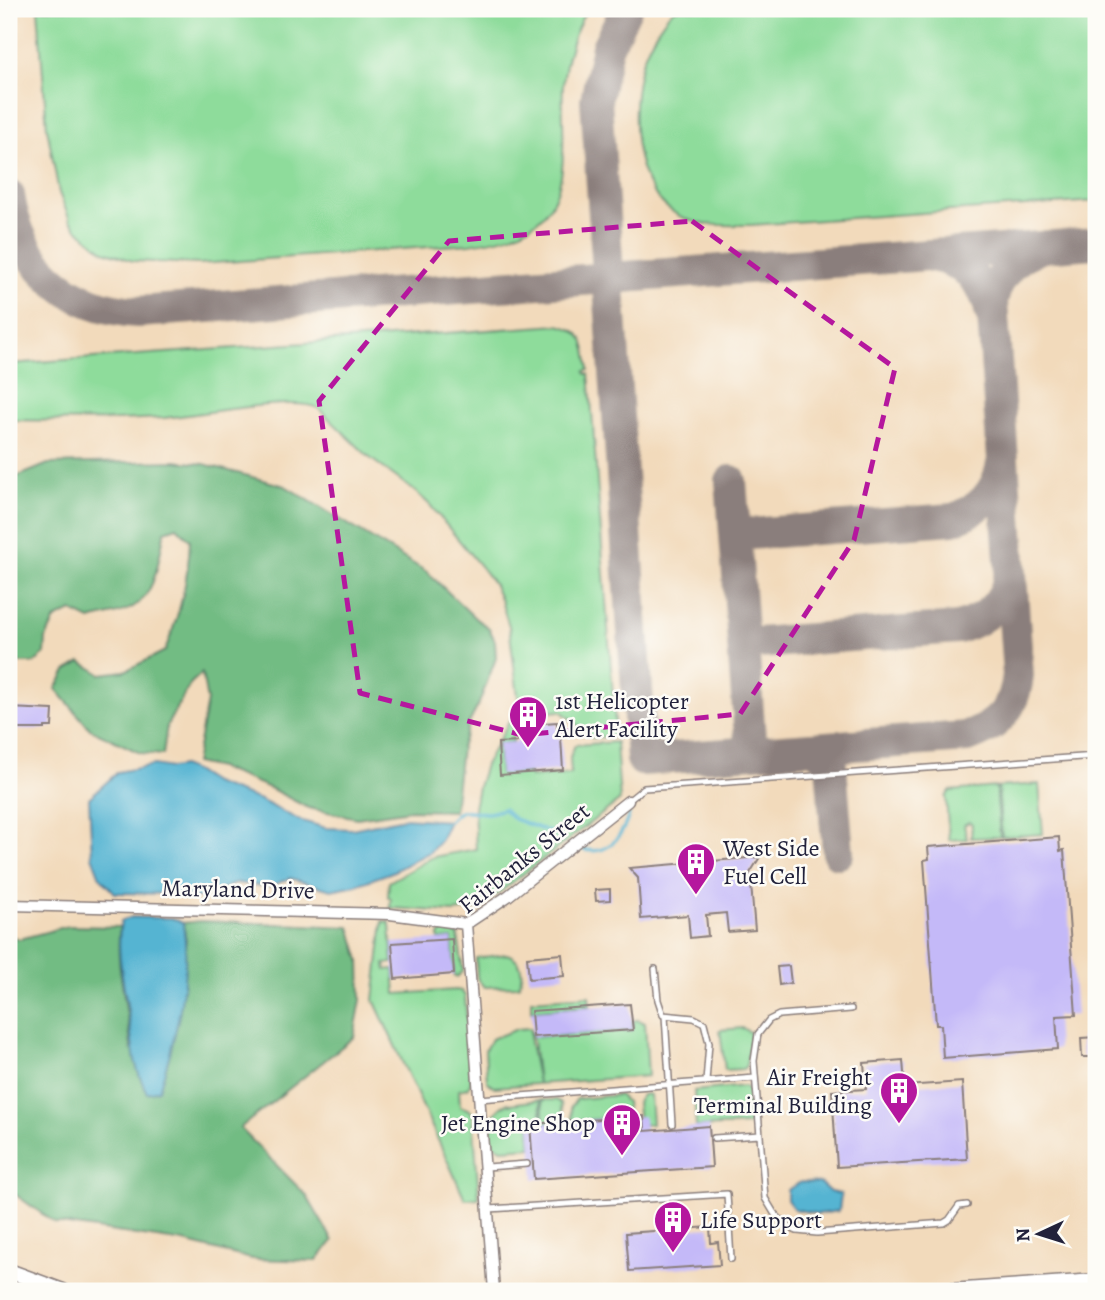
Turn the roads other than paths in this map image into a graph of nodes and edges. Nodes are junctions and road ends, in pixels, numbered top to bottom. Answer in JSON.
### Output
{"nodes":[{"id":1,"x":1096,"y":756,"type":"edge"},
{"id":2,"x":628,"y":801,"type":"joint"},
{"id":3,"x":9,"y":905,"type":"edge"},
{"id":4,"x":466,"y":925,"type":"junction"},
{"id":5,"x":655,"y":969,"type":"dead end"},
{"id":6,"x":850,"y":1009,"type":"dead end"},
{"id":7,"x":665,"y":1016,"type":"junction"},
{"id":8,"x":755,"y":1078,"type":"junction"},
{"id":9,"x":706,"y":1082,"type":"junction"},
{"id":10,"x":669,"y":1085,"type":"junction"},
{"id":11,"x":480,"y":1099,"type":"junction"},
{"id":12,"x":673,"y":1124,"type":"dead end"},
{"id":13,"x":760,"y":1135,"type":"junction"},
{"id":14,"x":714,"y":1138,"type":"dead end"},
{"id":15,"x":527,"y":1164,"type":"dead end"},
{"id":16,"x":486,"y":1167,"type":"junction"},
{"id":17,"x":967,"y":1205,"type":"dead end"},
{"id":18,"x":489,"y":1209,"type":"junction"},
{"id":19,"x":731,"y":1259,"type":"dead end"},
{"id":20,"x":9,"y":1271,"type":"edge"},
{"id":21,"x":1096,"y":1281,"type":"edge"},
{"id":22,"x":999,"y":1290,"type":"edge"},
{"id":23,"x":63,"y":1291,"type":"edge"},
{"id":24,"x":495,"y":1291,"type":"edge"},
{"id":25,"x":950,"y":1291,"type":"edge"}],
"edges":[{"from":1,"to":2,"type":"lane"},
{"from":2,"to":4,"type":"street","name":"Fairbanks Street"},
{"from":3,"to":4,"type":"street","name":"Maryland Drive"},
{"from":4,"to":11,"type":"street","name":"Fairbanks Street"},
{"from":5,"to":7,"type":"lane"},
{"from":6,"to":8,"type":"lane"},
{"from":7,"to":9,"type":"lane"},
{"from":7,"to":10,"type":"lane"},
{"from":8,"to":9,"type":"lane"},
{"from":8,"to":13,"type":"lane"},
{"from":9,"to":10,"type":"lane"},
{"from":10,"to":11,"type":"lane"},
{"from":10,"to":12,"type":"lane"},
{"from":11,"to":16,"type":"street","name":"Fairbanks Street"},
{"from":13,"to":14,"type":"lane"},
{"from":13,"to":17,"type":"lane"},
{"from":15,"to":16,"type":"lane"},
{"from":16,"to":18,"type":"street","name":"Fairbanks Street"},
{"from":18,"to":19,"type":"lane"},
{"from":18,"to":24,"type":"street","name":"Fairbanks Street"},
{"from":20,"to":23,"type":"street"},
{"from":21,"to":22,"type":"street"},
{"from":22,"to":25,"type":"street"}]}
